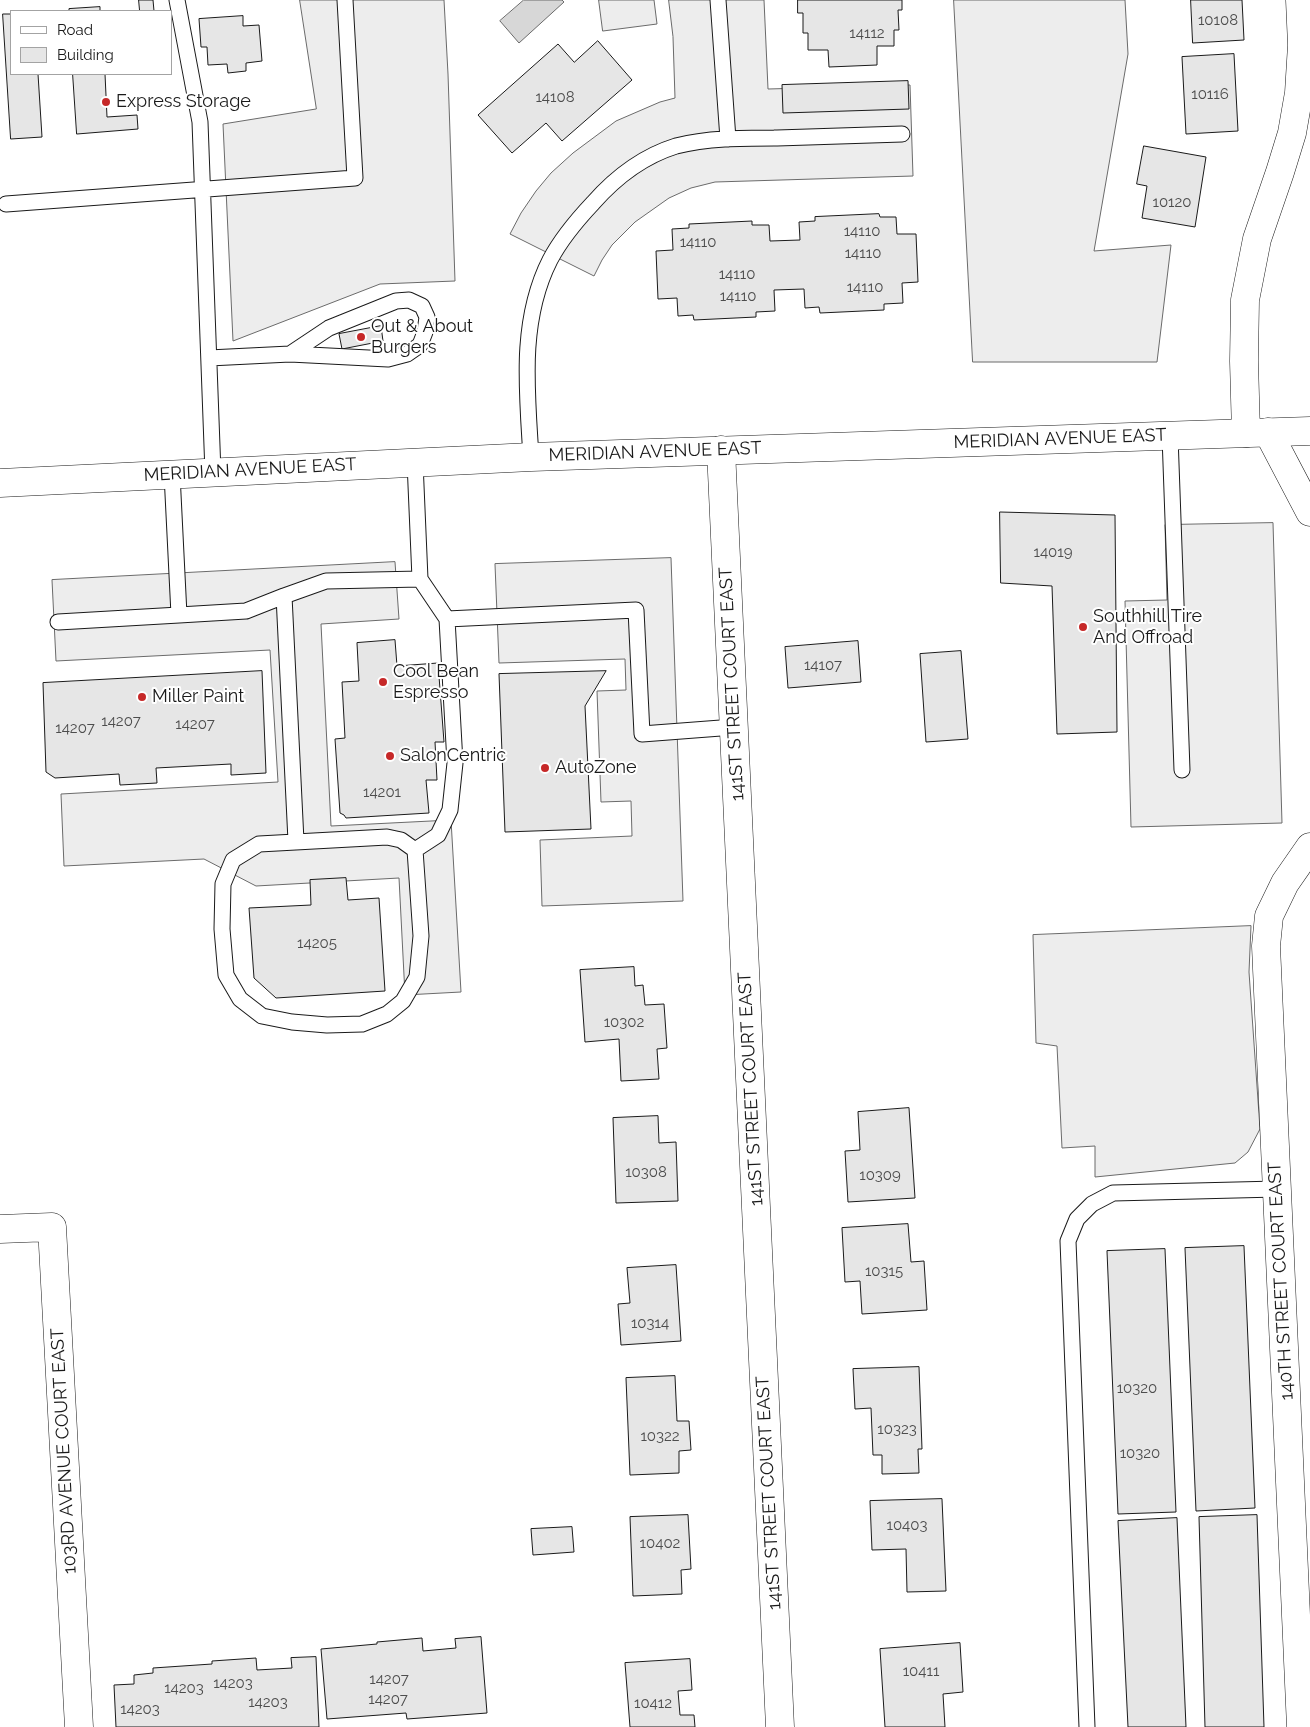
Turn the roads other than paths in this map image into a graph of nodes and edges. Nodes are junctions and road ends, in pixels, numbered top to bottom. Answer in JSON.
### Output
{"nodes":[{"id":1,"x":177,"y":0,"type":"edge"},
{"id":2,"x":345,"y":0,"type":"edge"},
{"id":3,"x":718,"y":0,"type":"edge"},
{"id":4,"x":1300,"y":0,"type":"edge"},
{"id":5,"x":902,"y":134,"type":"dead end"},
{"id":6,"x":728,"y":139,"type":"junction"},
{"id":7,"x":203,"y":189,"type":"junction"},
{"id":8,"x":6,"y":204,"type":"dead end"},
{"id":9,"x":290,"y":354,"type":"junction"},
{"id":10,"x":209,"y":358,"type":"junction"},
{"id":11,"x":1310,"y":431,"type":"edge"},
{"id":12,"x":1257,"y":433,"type":"junction"},
{"id":13,"x":1170,"y":436,"type":"junction"},
{"id":14,"x":721,"y":450,"type":"junction"},
{"id":15,"x":531,"y":457,"type":"junction"},
{"id":16,"x":415,"y":462,"type":"junction"},
{"id":17,"x":213,"y":472,"type":"junction"},
{"id":18,"x":172,"y":474,"type":"junction"},
{"id":19,"x":0,"y":483,"type":"edge"},
{"id":20,"x":1310,"y":512,"type":"edge"},
{"id":21,"x":420,"y":579,"type":"junction"},
{"id":22,"x":284,"y":596,"type":"junction"},
{"id":23,"x":179,"y":615,"type":"junction"},
{"id":24,"x":447,"y":619,"type":"junction"},
{"id":25,"x":58,"y":622,"type":"dead end"},
{"id":26,"x":734,"y":727,"type":"junction"},
{"id":27,"x":1182,"y":770,"type":"dead end"},
{"id":28,"x":296,"y":841,"type":"junction"},
{"id":29,"x":1310,"y":847,"type":"edge"},
{"id":30,"x":415,"y":850,"type":"junction"},
{"id":31,"x":1277,"y":1189,"type":"junction"},
{"id":32,"x":0,"y":1229,"type":"edge"},
{"id":33,"x":79,"y":1727,"type":"edge"},
{"id":34,"x":780,"y":1727,"type":"edge"},
{"id":35,"x":1087,"y":1727,"type":"edge"},
{"id":36,"x":1301,"y":1727,"type":"edge"}],
"edges":[{"from":1,"to":7,"type":"lane"},
{"from":2,"to":7,"type":"lane"},
{"from":3,"to":6,"type":"lane"},
{"from":4,"to":12,"type":"street"},
{"from":5,"to":6,"type":"lane"},
{"from":6,"to":15,"type":"lane"},
{"from":7,"to":8,"type":"lane"},
{"from":7,"to":10,"type":"lane"},
{"from":9,"to":9,"type":"lane"},
{"from":9,"to":10,"type":"lane"},
{"from":10,"to":17,"type":"lane"},
{"from":11,"to":12,"type":"street","name":"MERIDIAN AVENUE EAST"},
{"from":12,"to":13,"type":"street","name":"MERIDIAN AVENUE EAST"},
{"from":12,"to":20,"type":"street"},
{"from":13,"to":14,"type":"street","name":"MERIDIAN AVENUE EAST"},
{"from":13,"to":27,"type":"lane"},
{"from":14,"to":15,"type":"street","name":"MERIDIAN AVENUE EAST"},
{"from":14,"to":26,"type":"street","name":"141ST STREET COURT EAST"},
{"from":15,"to":16,"type":"street","name":"MERIDIAN AVENUE EAST"},
{"from":16,"to":17,"type":"street","name":"MERIDIAN AVENUE EAST"},
{"from":16,"to":21,"type":"lane"},
{"from":17,"to":18,"type":"street","name":"MERIDIAN AVENUE EAST"},
{"from":18,"to":19,"type":"street","name":"MERIDIAN AVENUE EAST"},
{"from":18,"to":23,"type":"lane"},
{"from":21,"to":22,"type":"lane"},
{"from":21,"to":24,"type":"lane"},
{"from":22,"to":23,"type":"lane"},
{"from":22,"to":28,"type":"lane"},
{"from":23,"to":25,"type":"lane"},
{"from":24,"to":26,"type":"lane"},
{"from":24,"to":30,"type":"lane"},
{"from":26,"to":34,"type":"street","name":"141ST STREET COURT EAST"},
{"from":28,"to":30,"type":"lane"},
{"from":28,"to":30,"type":"lane"},
{"from":29,"to":31,"type":"street","name":"140TH STREET COURT EAST"},
{"from":31,"to":35,"type":"lane"},
{"from":31,"to":36,"type":"street","name":"140TH STREET COURT EAST"},
{"from":32,"to":33,"type":"street","name":"103RD AVENUE COURT EAST"}]}
